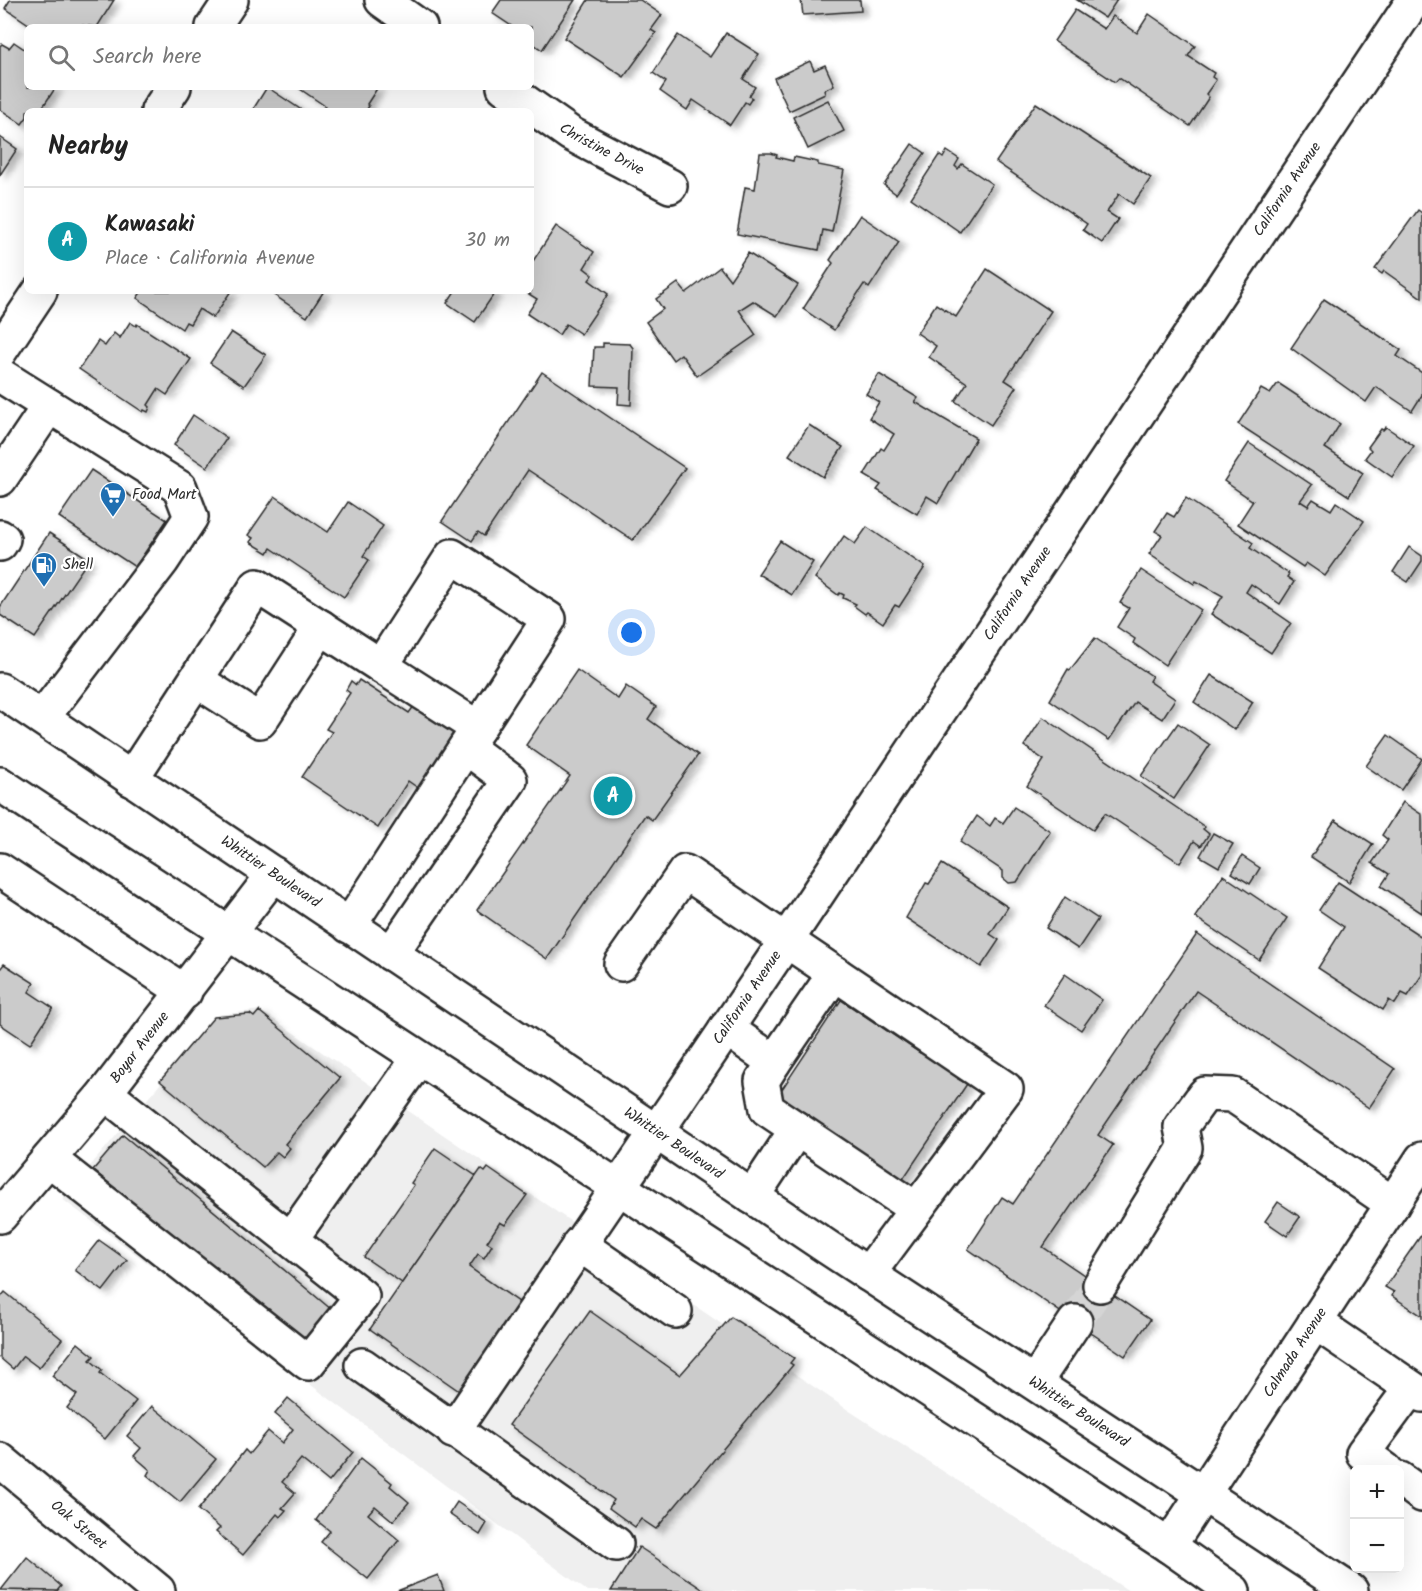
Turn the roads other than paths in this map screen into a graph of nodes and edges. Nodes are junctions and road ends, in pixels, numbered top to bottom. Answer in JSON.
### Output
{"nodes":[{"id":1,"x":231,"y":0,"type":"edge"},
{"id":2,"x":382,"y":0,"type":"edge"},
{"id":3,"x":1413,"y":0,"type":"edge"},
{"id":4,"x":215,"y":24,"type":"edge"},
{"id":5,"x":416,"y":24,"type":"edge"},
{"id":6,"x":172,"y":90,"type":"edge"},
{"id":7,"x":508,"y":90,"type":"edge"},
{"id":8,"x":160,"y":108,"type":"edge"},
{"id":9,"x":534,"y":108,"type":"edge"},
{"id":10,"x":534,"y":108,"type":"edge"},
{"id":11,"x":670,"y":186,"type":"dead end"},
{"id":12,"x":38,"y":294,"type":"edge"},
{"id":13,"x":0,"y":351,"type":"edge"},
{"id":14,"x":0,"y":375,"type":"edge"},
{"id":15,"x":49,"y":406,"type":"junction"},
{"id":16,"x":0,"y":479,"type":"edge"},
{"id":17,"x":321,"y":627,"type":"junction"},
{"id":18,"x":381,"y":666,"type":"junction"},
{"id":19,"x":196,"y":680,"type":"junction"},
{"id":20,"x":0,"y":690,"type":"edge"},
{"id":21,"x":42,"y":718,"type":"junction"},
{"id":22,"x":472,"y":738,"type":"junction"},
{"id":23,"x":131,"y":779,"type":"junction"},
{"id":24,"x":0,"y":784,"type":"edge"},
{"id":25,"x":0,"y":870,"type":"edge"},
{"id":26,"x":274,"y":874,"type":"junction"},
{"id":27,"x":349,"y":926,"type":"junction"},
{"id":28,"x":229,"y":936,"type":"junction"},
{"id":29,"x":786,"y":941,"type":"junction"},
{"id":30,"x":391,"y":954,"type":"junction"},
{"id":31,"x":621,"y":964,"type":"dead end"},
{"id":32,"x":835,"y":973,"type":"junction"},
{"id":33,"x":185,"y":992,"type":"junction"},
{"id":34,"x":726,"y":1028,"type":"junction"},
{"id":35,"x":419,"y":1058,"type":"junction"},
{"id":36,"x":774,"y":1062,"type":"junction"},
{"id":37,"x":105,"y":1093,"type":"junction"},
{"id":38,"x":797,"y":1129,"type":"junction"},
{"id":39,"x":655,"y":1132,"type":"junction"},
{"id":40,"x":49,"y":1159,"type":"junction"},
{"id":41,"x":1422,"y":1159,"type":"edge"},
{"id":42,"x":618,"y":1185,"type":"junction"},
{"id":43,"x":752,"y":1197,"type":"junction"},
{"id":44,"x":1392,"y":1204,"type":"junction"},
{"id":45,"x":916,"y":1209,"type":"junction"},
{"id":46,"x":0,"y":1216,"type":"edge"},
{"id":47,"x":291,"y":1239,"type":"junction"},
{"id":48,"x":579,"y":1244,"type":"junction"},
{"id":49,"x":868,"y":1274,"type":"junction"},
{"id":50,"x":1100,"y":1285,"type":"tunnel mouth"},
{"id":51,"x":675,"y":1311,"type":"dead end"},
{"id":52,"x":1075,"y":1322,"type":"tunnel mouth"},
{"id":53,"x":1315,"y":1322,"type":"junction"},
{"id":54,"x":362,"y":1365,"type":"dead end"},
{"id":55,"x":1035,"y":1382,"type":"junction"},
{"id":56,"x":1417,"y":1391,"type":"edge"},
{"id":57,"x":453,"y":1431,"type":"junction"},
{"id":58,"x":0,"y":1460,"type":"edge"},
{"id":59,"x":1379,"y":1465,"type":"edge"},
{"id":60,"x":1404,"y":1482,"type":"edge"},
{"id":61,"x":1204,"y":1493,"type":"junction"},
{"id":62,"x":1422,"y":1495,"type":"edge"},
{"id":63,"x":616,"y":1544,"type":"dead end"},
{"id":64,"x":1169,"y":1546,"type":"junction"},
{"id":65,"x":158,"y":1591,"type":"edge"},
{"id":66,"x":1233,"y":1591,"type":"edge"},
{"id":67,"x":1351,"y":1591,"type":"edge"}],
"edges":[{"from":1,"to":4,"type":"street"},
{"from":2,"to":5,"type":"street"},
{"from":3,"to":29,"type":"street","name":"California Avenue"},
{"from":6,"to":8,"type":"street"},
{"from":7,"to":9,"type":"street","name":"Christine Drive"},
{"from":10,"to":11,"type":"street","name":"Christine Drive"},
{"from":12,"to":13,"type":"street"},
{"from":14,"to":15,"type":"street"},
{"from":15,"to":16,"type":"street"},
{"from":15,"to":21,"type":"street"},
{"from":17,"to":18,"type":"street"},
{"from":17,"to":19,"type":"street"},
{"from":17,"to":19,"type":"street"},
{"from":18,"to":22,"type":"street"},
{"from":18,"to":22,"type":"street"},
{"from":19,"to":23,"type":"street"},
{"from":20,"to":21,"type":"street","name":"Whittier Boulevard"},
{"from":21,"to":23,"type":"street","name":"Whittier Boulevard"},
{"from":22,"to":27,"type":"street"},
{"from":22,"to":30,"type":"street"},
{"from":23,"to":26,"type":"street","name":"Whittier Boulevard"},
{"from":24,"to":28,"type":"street"},
{"from":25,"to":33,"type":"street"},
{"from":26,"to":27,"type":"street","name":"Whittier Boulevard"},
{"from":26,"to":28,"type":"street","name":"Boyar Avenue"},
{"from":27,"to":30,"type":"street","name":"Whittier Boulevard"},
{"from":28,"to":33,"type":"street","name":"Boyar Avenue"},
{"from":28,"to":35,"type":"street"},
{"from":29,"to":31,"type":"street"},
{"from":29,"to":32,"type":"street"},
{"from":29,"to":34,"type":"street","name":"California Avenue"},
{"from":30,"to":39,"type":"street","name":"Whittier Boulevard"},
{"from":32,"to":36,"type":"street"},
{"from":32,"to":45,"type":"street"},
{"from":33,"to":37,"type":"street","name":"Boyar Avenue"},
{"from":34,"to":36,"type":"street"},
{"from":34,"to":39,"type":"street","name":"California Avenue"},
{"from":35,"to":42,"type":"street"},
{"from":35,"to":47,"type":"street"},
{"from":36,"to":38,"type":"street"},
{"from":37,"to":40,"type":"street","name":"Boyar Avenue"},
{"from":37,"to":47,"type":"street"},
{"from":38,"to":43,"type":"street"},
{"from":38,"to":45,"type":"street"},
{"from":39,"to":42,"type":"street","name":"California Avenue"},
{"from":39,"to":43,"type":"street","name":"Whittier Boulevard"},
{"from":40,"to":46,"type":"street","name":"Boyar Avenue"},
{"from":40,"to":47,"type":"street"},
{"from":41,"to":44,"type":"street","name":"Calmada Avenue"},
{"from":42,"to":48,"type":"street","name":"California Avenue"},
{"from":42,"to":64,"type":"street"},
{"from":43,"to":49,"type":"street","name":"Whittier Boulevard"},
{"from":44,"to":50,"type":"street"},
{"from":44,"to":53,"type":"street","name":"Calmada Avenue"},
{"from":45,"to":49,"type":"street"},
{"from":48,"to":51,"type":"street"},
{"from":48,"to":57,"type":"street","name":"California Avenue"},
{"from":49,"to":55,"type":"street","name":"Whittier Boulevard"},
{"from":52,"to":55,"type":"street"},
{"from":53,"to":56,"type":"street"},
{"from":53,"to":61,"type":"street","name":"Calmada Avenue"},
{"from":54,"to":57,"type":"street"},
{"from":55,"to":61,"type":"street","name":"Whittier Boulevard"},
{"from":56,"to":59,"type":"street"},
{"from":57,"to":63,"type":"street"},
{"from":58,"to":65,"type":"street","name":"Oak Street"},
{"from":60,"to":62,"type":"street"},
{"from":61,"to":64,"type":"street","name":"Calmada Avenue"},
{"from":61,"to":67,"type":"street","name":"Whittier Boulevard"},
{"from":64,"to":66,"type":"street"}]}
